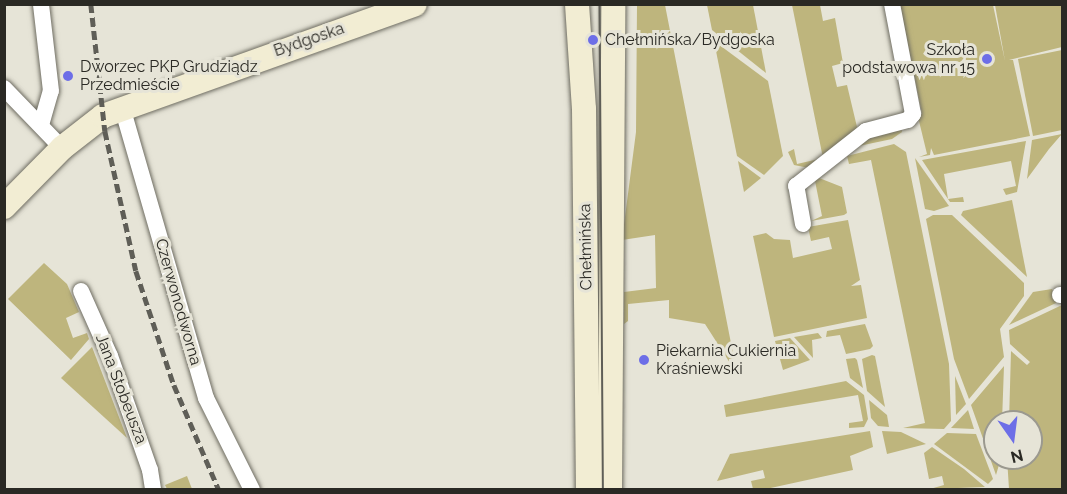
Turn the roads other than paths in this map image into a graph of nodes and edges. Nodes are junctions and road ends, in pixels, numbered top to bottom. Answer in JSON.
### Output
{"nodes":[{"id":1,"x":41,"y":4,"type":"edge"},
{"id":2,"x":415,"y":4,"type":"edge"},
{"id":3,"x":577,"y":4,"type":"edge"},
{"id":4,"x":613,"y":4,"type":"edge"},
{"id":5,"x":892,"y":4,"type":"edge"},
{"id":6,"x":4,"y":88,"type":"edge"},
{"id":7,"x":113,"y":111,"type":"junction"},
{"id":8,"x":41,"y":125,"type":"junction"},
{"id":9,"x":62,"y":148,"type":"junction"},
{"id":10,"x":4,"y":207,"type":"edge"},
{"id":11,"x":803,"y":224,"type":"dead end"},
{"id":12,"x":81,"y":291,"type":"dead end"},
{"id":13,"x":153,"y":489,"type":"edge"},
{"id":14,"x":252,"y":489,"type":"edge"},
{"id":15,"x":588,"y":489,"type":"edge"},
{"id":16,"x":610,"y":489,"type":"edge"}],
"edges":[{"from":1,"to":8,"type":"street"},
{"from":2,"to":7,"type":"main road","name":"Bydgoska"},
{"from":3,"to":15,"type":"main road","name":"Chełmińska"},
{"from":4,"to":16,"type":"main road","name":"Chełmińska"},
{"from":5,"to":11,"type":"street"},
{"from":6,"to":8,"type":"street"},
{"from":7,"to":9,"type":"main road","name":"Bydgoska"},
{"from":7,"to":14,"type":"street","name":"Czerwonodworna"},
{"from":8,"to":9,"type":"street"},
{"from":9,"to":10,"type":"main road","name":"Bydgoska"},
{"from":12,"to":13,"type":"street","name":"Jana Stobeusza"}]}
